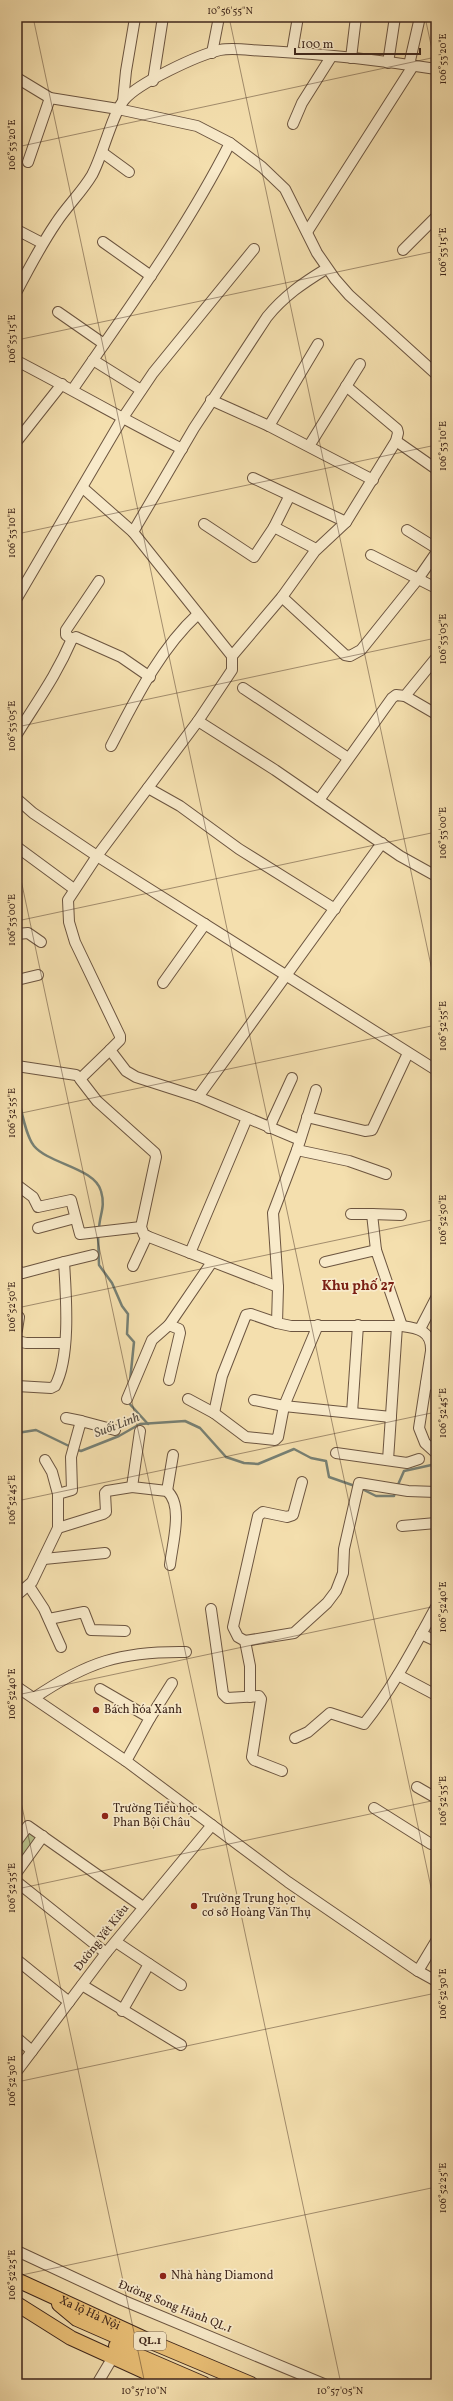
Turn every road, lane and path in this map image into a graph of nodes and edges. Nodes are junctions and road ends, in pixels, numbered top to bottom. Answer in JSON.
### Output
{"nodes":[{"id":1,"x":163,"y":17,"type":"edge"},
{"id":2,"x":219,"y":17,"type":"edge"},
{"id":3,"x":298,"y":17,"type":"edge"},
{"id":4,"x":356,"y":17,"type":"edge"},
{"id":5,"x":395,"y":17,"type":"edge"},
{"id":6,"x":420,"y":17,"type":"edge"},
{"id":7,"x":136,"y":18,"type":"edge"},
{"id":8,"x":292,"y":52,"type":"junction"},
{"id":9,"x":212,"y":53,"type":"junction"},
{"id":10,"x":331,"y":57,"type":"junction"},
{"id":11,"x":350,"y":58,"type":"junction"},
{"id":12,"x":388,"y":63,"type":"junction"},
{"id":13,"x":411,"y":66,"type":"junction"},
{"id":14,"x":436,"y":69,"type":"edge"},
{"id":15,"x":17,"y":78,"type":"edge"},
{"id":16,"x":153,"y":81,"type":"junction"},
{"id":17,"x":50,"y":98,"type":"junction"},
{"id":18,"x":121,"y":105,"type":"junction"},
{"id":19,"x":293,"y":124,"type":"dead end"},
{"id":20,"x":230,"y":143,"type":"junction"},
{"id":21,"x":103,"y":153,"type":"junction"},
{"id":22,"x":28,"y":162,"type":"dead end"},
{"id":23,"x":129,"y":172,"type":"dead end"},
{"id":24,"x":436,"y":217,"type":"edge"},
{"id":25,"x":17,"y":230,"type":"edge"},
{"id":26,"x":308,"y":232,"type":"junction"},
{"id":27,"x":103,"y":242,"type":"dead end"},
{"id":28,"x":42,"y":243,"type":"junction"},
{"id":29,"x":254,"y":249,"type":"dead end"},
{"id":30,"x":402,"y":250,"type":"dead end"},
{"id":31,"x":326,"y":269,"type":"junction"},
{"id":32,"x":151,"y":276,"type":"junction"},
{"id":33,"x":20,"y":278,"type":"edge"},
{"id":34,"x":17,"y":291,"type":"edge"},
{"id":35,"x":58,"y":312,"type":"dead end"},
{"id":36,"x":104,"y":344,"type":"junction"},
{"id":37,"x":318,"y":344,"type":"dead end"},
{"id":38,"x":93,"y":360,"type":"junction"},
{"id":39,"x":17,"y":361,"type":"edge"},
{"id":40,"x":360,"y":364,"type":"dead end"},
{"id":41,"x":436,"y":374,"type":"edge"},
{"id":42,"x":62,"y":384,"type":"junction"},
{"id":43,"x":346,"y":386,"type":"junction"},
{"id":44,"x":73,"y":389,"type":"junction"},
{"id":45,"x":141,"y":390,"type":"junction"},
{"id":46,"x":211,"y":400,"type":"junction"},
{"id":47,"x":122,"y":419,"type":"junction"},
{"id":48,"x":269,"y":426,"type":"junction"},
{"id":49,"x":17,"y":441,"type":"edge"},
{"id":50,"x":396,"y":441,"type":"junction"},
{"id":51,"x":309,"y":446,"type":"junction"},
{"id":52,"x":182,"y":449,"type":"junction"},
{"id":53,"x":436,"y":469,"type":"edge"},
{"id":54,"x":253,"y":478,"type":"dead end"},
{"id":55,"x":374,"y":480,"type":"junction"},
{"id":56,"x":83,"y":488,"type":"junction"},
{"id":57,"x":289,"y":497,"type":"junction"},
{"id":58,"x":346,"y":522,"type":"junction"},
{"id":59,"x":204,"y":524,"type":"dead end"},
{"id":60,"x":274,"y":527,"type":"junction"},
{"id":61,"x":407,"y":530,"type":"dead end"},
{"id":62,"x":133,"y":532,"type":"junction"},
{"id":63,"x":436,"y":548,"type":"edge"},
{"id":64,"x":316,"y":549,"type":"junction"},
{"id":65,"x":436,"y":553,"type":"edge"},
{"id":66,"x":371,"y":555,"type":"dead end"},
{"id":67,"x":418,"y":579,"type":"junction"},
{"id":68,"x":99,"y":581,"type":"dead end"},
{"id":69,"x":436,"y":588,"type":"edge"},
{"id":70,"x":18,"y":594,"type":"edge"},
{"id":71,"x":282,"y":597,"type":"junction"},
{"id":72,"x":198,"y":614,"type":"junction"},
{"id":73,"x":72,"y":639,"type":"junction"},
{"id":74,"x":232,"y":656,"type":"junction"},
{"id":75,"x":436,"y":658,"type":"edge"},
{"id":76,"x":150,"y":677,"type":"junction"},
{"id":77,"x":243,"y":688,"type":"dead end"},
{"id":78,"x":404,"y":696,"type":"junction"},
{"id":79,"x":436,"y":714,"type":"edge"},
{"id":80,"x":198,"y":721,"type":"junction"},
{"id":81,"x":17,"y":734,"type":"edge"},
{"id":82,"x":111,"y":746,"type":"dead end"},
{"id":83,"x":348,"y":758,"type":"junction"},
{"id":84,"x":148,"y":788,"type":"junction"},
{"id":85,"x":17,"y":799,"type":"edge"},
{"id":86,"x":319,"y":800,"type":"junction"},
{"id":87,"x":382,"y":843,"type":"junction"},
{"id":88,"x":17,"y":848,"type":"edge"},
{"id":89,"x":97,"y":856,"type":"junction"},
{"id":90,"x":436,"y":876,"type":"edge"},
{"id":91,"x":74,"y":888,"type":"junction"},
{"id":92,"x":335,"y":909,"type":"junction"},
{"id":93,"x":205,"y":924,"type":"junction"},
{"id":94,"x":17,"y":934,"type":"edge"},
{"id":95,"x":41,"y":942,"type":"dead end"},
{"id":96,"x":38,"y":975,"type":"dead end"},
{"id":97,"x":288,"y":975,"type":"junction"},
{"id":98,"x":17,"y":980,"type":"edge"},
{"id":99,"x":163,"y":983,"type":"dead end"},
{"id":100,"x":110,"y":1050,"type":"junction"},
{"id":101,"x":408,"y":1053,"type":"junction"},
{"id":102,"x":17,"y":1066,"type":"edge"},
{"id":103,"x":436,"y":1070,"type":"edge"},
{"id":104,"x":76,"y":1075,"type":"dead end"},
{"id":105,"x":292,"y":1078,"type":"dead end"},
{"id":106,"x":316,"y":1090,"type":"dead end"},
{"id":107,"x":198,"y":1097,"type":"junction"},
{"id":108,"x":307,"y":1117,"type":"junction"},
{"id":109,"x":247,"y":1118,"type":"junction"},
{"id":110,"x":269,"y":1128,"type":"junction"},
{"id":111,"x":298,"y":1145,"type":"junction"},
{"id":112,"x":386,"y":1174,"type":"dead end"},
{"id":113,"x":17,"y":1185,"type":"edge"},
{"id":114,"x":351,"y":1214,"type":"dead end"},
{"id":115,"x":372,"y":1214,"type":"junction"},
{"id":116,"x":401,"y":1215,"type":"dead end"},
{"id":117,"x":75,"y":1218,"type":"junction"},
{"id":118,"x":141,"y":1227,"type":"junction"},
{"id":119,"x":38,"y":1228,"type":"dead end"},
{"id":120,"x":147,"y":1236,"type":"junction"},
{"id":121,"x":376,"y":1250,"type":"junction"},
{"id":122,"x":190,"y":1253,"type":"junction"},
{"id":123,"x":93,"y":1254,"type":"dead end"},
{"id":124,"x":64,"y":1262,"type":"junction"},
{"id":125,"x":212,"y":1262,"type":"junction"},
{"id":126,"x":325,"y":1262,"type":"dead end"},
{"id":127,"x":133,"y":1266,"type":"dead end"},
{"id":128,"x":17,"y":1271,"type":"edge"},
{"id":129,"x":278,"y":1287,"type":"junction"},
{"id":130,"x":436,"y":1298,"type":"edge"},
{"id":131,"x":19,"y":1317,"type":"dead end"},
{"id":132,"x":277,"y":1323,"type":"junction"},
{"id":133,"x":318,"y":1325,"type":"junction"},
{"id":134,"x":358,"y":1325,"type":"junction"},
{"id":135,"x":169,"y":1326,"type":"junction"},
{"id":136,"x":399,"y":1326,"type":"junction"},
{"id":137,"x":420,"y":1329,"type":"junction"},
{"id":138,"x":17,"y":1330,"type":"edge"},
{"id":139,"x":17,"y":1341,"type":"edge"},
{"id":140,"x":64,"y":1343,"type":"junction"},
{"id":141,"x":434,"y":1344,"type":"edge"},
{"id":142,"x":169,"y":1380,"type":"dead end"},
{"id":143,"x":426,"y":1383,"type":"junction"},
{"id":144,"x":17,"y":1386,"type":"edge"},
{"id":145,"x":436,"y":1386,"type":"edge"},
{"id":146,"x":127,"y":1399,"type":"dead end"},
{"id":147,"x":188,"y":1399,"type":"dead end"},
{"id":148,"x":254,"y":1400,"type":"dead end"},
{"id":149,"x":284,"y":1406,"type":"junction"},
{"id":150,"x":214,"y":1413,"type":"junction"},
{"id":151,"x":352,"y":1413,"type":"junction"},
{"id":152,"x":66,"y":1418,"type":"dead end"},
{"id":153,"x":390,"y":1418,"type":"junction"},
{"id":154,"x":81,"y":1421,"type":"junction"},
{"id":155,"x":115,"y":1430,"type":"dead end"},
{"id":156,"x":140,"y":1431,"type":"dead end"},
{"id":157,"x":336,"y":1453,"type":"dead end"},
{"id":158,"x":436,"y":1453,"type":"edge"},
{"id":159,"x":174,"y":1455,"type":"dead end"},
{"id":160,"x":419,"y":1459,"type":"dead end"},
{"id":161,"x":46,"y":1460,"type":"dead end"},
{"id":162,"x":388,"y":1460,"type":"junction"},
{"id":163,"x":302,"y":1482,"type":"dead end"},
{"id":164,"x":132,"y":1487,"type":"junction"},
{"id":165,"x":167,"y":1491,"type":"junction"},
{"id":166,"x":436,"y":1492,"type":"edge"},
{"id":167,"x":58,"y":1494,"type":"junction"},
{"id":168,"x":436,"y":1523,"type":"edge"},
{"id":169,"x":402,"y":1526,"type":"dead end"},
{"id":170,"x":58,"y":1528,"type":"junction"},
{"id":171,"x":105,"y":1553,"type":"dead end"},
{"id":172,"x":44,"y":1559,"type":"junction"},
{"id":173,"x":170,"y":1564,"type":"dead end"},
{"id":174,"x":29,"y":1586,"type":"junction"},
{"id":175,"x":18,"y":1592,"type":"edge"},
{"id":176,"x":436,"y":1607,"type":"edge"},
{"id":177,"x":211,"y":1609,"type":"dead end"},
{"id":178,"x":50,"y":1619,"type":"junction"},
{"id":179,"x":125,"y":1631,"type":"dead end"},
{"id":180,"x":421,"y":1634,"type":"junction"},
{"id":181,"x":245,"y":1641,"type":"junction"},
{"id":182,"x":436,"y":1641,"type":"edge"},
{"id":183,"x":61,"y":1647,"type":"dead end"},
{"id":184,"x":186,"y":1652,"type":"dead end"},
{"id":185,"x":398,"y":1675,"type":"junction"},
{"id":186,"x":172,"y":1683,"type":"dead end"},
{"id":187,"x":17,"y":1687,"type":"edge"},
{"id":188,"x":100,"y":1689,"type":"dead end"},
{"id":189,"x":436,"y":1695,"type":"edge"},
{"id":190,"x":250,"y":1697,"type":"junction"},
{"id":191,"x":34,"y":1698,"type":"junction"},
{"id":192,"x":150,"y":1718,"type":"junction"},
{"id":193,"x":295,"y":1738,"type":"dead end"},
{"id":194,"x":126,"y":1761,"type":"junction"},
{"id":195,"x":282,"y":1771,"type":"dead end"},
{"id":196,"x":417,"y":1787,"type":"dead end"},
{"id":197,"x":436,"y":1798,"type":"edge"},
{"id":198,"x":374,"y":1808,"type":"dead end"},
{"id":199,"x":212,"y":1825,"type":"junction"},
{"id":200,"x":43,"y":1836,"type":"junction"},
{"id":201,"x":17,"y":1841,"type":"edge"},
{"id":202,"x":434,"y":1843,"type":"edge"},
{"id":203,"x":17,"y":1872,"type":"edge"},
{"id":204,"x":17,"y":1882,"type":"edge"},
{"id":205,"x":143,"y":1907,"type":"junction"},
{"id":206,"x":436,"y":1941,"type":"edge"},
{"id":207,"x":116,"y":1942,"type":"junction"},
{"id":208,"x":106,"y":1953,"type":"junction"},
{"id":209,"x":17,"y":1960,"type":"edge"},
{"id":210,"x":150,"y":1964,"type":"junction"},
{"id":211,"x":418,"y":1971,"type":"junction"},
{"id":212,"x":436,"y":1981,"type":"edge"},
{"id":213,"x":82,"y":1985,"type":"junction"},
{"id":214,"x":181,"y":1985,"type":"dead end"},
{"id":215,"x":69,"y":2002,"type":"junction"},
{"id":216,"x":122,"y":2010,"type":"junction"},
{"id":217,"x":17,"y":2038,"type":"edge"},
{"id":218,"x":181,"y":2045,"type":"dead end"},
{"id":219,"x":32,"y":2051,"type":"junction"},
{"id":220,"x":17,"y":2071,"type":"edge"},
{"id":221,"x":17,"y":2250,"type":"edge"},
{"id":222,"x":17,"y":2280,"type":"edge"},
{"id":223,"x":50,"y":2296,"type":"junction"},
{"id":224,"x":17,"y":2304,"type":"edge"},
{"id":225,"x":46,"y":2322,"type":"junction"},
{"id":226,"x":75,"y":2323,"type":"junction"},
{"id":227,"x":113,"y":2358,"type":"junction"},
{"id":228,"x":97,"y":2384,"type":"edge"},
{"id":229,"x":172,"y":2384,"type":"edge"},
{"id":230,"x":204,"y":2384,"type":"edge"},
{"id":231,"x":226,"y":2384,"type":"edge"},
{"id":232,"x":251,"y":2384,"type":"edge"},
{"id":233,"x":324,"y":2384,"type":"edge"}],
"edges":[{"from":1,"to":16,"type":"street"},
{"from":2,"to":9,"type":"street"},
{"from":3,"to":8,"type":"street"},
{"from":4,"to":11,"type":"street"},
{"from":5,"to":12,"type":"street"},
{"from":6,"to":13,"type":"street"},
{"from":7,"to":18,"type":"street"},
{"from":8,"to":9,"type":"street"},
{"from":8,"to":10,"type":"street"},
{"from":9,"to":16,"type":"street"},
{"from":10,"to":11,"type":"street"},
{"from":10,"to":19,"type":"street"},
{"from":11,"to":12,"type":"street"},
{"from":12,"to":13,"type":"street"},
{"from":13,"to":14,"type":"street"},
{"from":13,"to":26,"type":"street"},
{"from":15,"to":17,"type":"street"},
{"from":16,"to":18,"type":"street"},
{"from":17,"to":18,"type":"street"},
{"from":17,"to":22,"type":"street"},
{"from":18,"to":20,"type":"street"},
{"from":18,"to":21,"type":"street"},
{"from":20,"to":26,"type":"street"},
{"from":20,"to":32,"type":"street"},
{"from":21,"to":23,"type":"street"},
{"from":21,"to":28,"type":"street"},
{"from":24,"to":30,"type":"street"},
{"from":25,"to":28,"type":"street"},
{"from":26,"to":31,"type":"street"},
{"from":27,"to":32,"type":"street"},
{"from":28,"to":33,"type":"street"},
{"from":29,"to":45,"type":"street"},
{"from":31,"to":41,"type":"street"},
{"from":31,"to":46,"type":"street"},
{"from":32,"to":36,"type":"street"},
{"from":33,"to":34,"type":"street"},
{"from":35,"to":36,"type":"street"},
{"from":36,"to":38,"type":"street"},
{"from":37,"to":48,"type":"street"},
{"from":38,"to":44,"type":"street"},
{"from":38,"to":45,"type":"street"},
{"from":39,"to":42,"type":"street"},
{"from":40,"to":43,"type":"street"},
{"from":42,"to":44,"type":"street"},
{"from":42,"to":49,"type":"street"},
{"from":43,"to":50,"type":"street"},
{"from":43,"to":51,"type":"street"},
{"from":44,"to":47,"type":"street"},
{"from":45,"to":47,"type":"street"},
{"from":46,"to":48,"type":"street"},
{"from":46,"to":52,"type":"street"},
{"from":47,"to":52,"type":"street"},
{"from":47,"to":56,"type":"street"},
{"from":48,"to":51,"type":"street"},
{"from":50,"to":53,"type":"street"},
{"from":50,"to":55,"type":"street"},
{"from":51,"to":55,"type":"street"},
{"from":52,"to":62,"type":"street"},
{"from":54,"to":57,"type":"street"},
{"from":55,"to":58,"type":"street"},
{"from":56,"to":62,"type":"street"},
{"from":56,"to":70,"type":"street"},
{"from":57,"to":58,"type":"street"},
{"from":57,"to":60,"type":"street"},
{"from":58,"to":64,"type":"street"},
{"from":59,"to":60,"type":"street"},
{"from":60,"to":64,"type":"street"},
{"from":61,"to":63,"type":"street"},
{"from":62,"to":72,"type":"street"},
{"from":64,"to":71,"type":"street"},
{"from":65,"to":67,"type":"street"},
{"from":66,"to":67,"type":"street"},
{"from":67,"to":69,"type":"street"},
{"from":67,"to":71,"type":"street"},
{"from":68,"to":73,"type":"street"},
{"from":71,"to":74,"type":"street"},
{"from":72,"to":74,"type":"street"},
{"from":72,"to":76,"type":"street"},
{"from":73,"to":76,"type":"street"},
{"from":73,"to":81,"type":"street"},
{"from":74,"to":80,"type":"street"},
{"from":75,"to":78,"type":"street"},
{"from":76,"to":82,"type":"street"},
{"from":77,"to":83,"type":"street"},
{"from":78,"to":79,"type":"street"},
{"from":78,"to":83,"type":"street"},
{"from":80,"to":84,"type":"street"},
{"from":80,"to":86,"type":"street"},
{"from":83,"to":86,"type":"street"},
{"from":84,"to":89,"type":"street"},
{"from":84,"to":92,"type":"street"},
{"from":85,"to":89,"type":"street"},
{"from":86,"to":87,"type":"street"},
{"from":87,"to":90,"type":"street"},
{"from":87,"to":92,"type":"street"},
{"from":88,"to":91,"type":"street"},
{"from":89,"to":91,"type":"street"},
{"from":89,"to":93,"type":"street"},
{"from":91,"to":100,"type":"street"},
{"from":92,"to":97,"type":"street"},
{"from":93,"to":97,"type":"street"},
{"from":93,"to":99,"type":"street"},
{"from":94,"to":95,"type":"street"},
{"from":96,"to":98,"type":"street"},
{"from":97,"to":101,"type":"street"},
{"from":97,"to":107,"type":"street"},
{"from":100,"to":107,"type":"street"},
{"from":100,"to":118,"type":"street"},
{"from":101,"to":103,"type":"street"},
{"from":101,"to":108,"type":"street"},
{"from":102,"to":104,"type":"street"},
{"from":105,"to":110,"type":"street"},
{"from":106,"to":108,"type":"street"},
{"from":107,"to":109,"type":"street"},
{"from":108,"to":111,"type":"street"},
{"from":109,"to":110,"type":"street"},
{"from":109,"to":122,"type":"street"},
{"from":110,"to":111,"type":"street"},
{"from":111,"to":112,"type":"street"},
{"from":111,"to":129,"type":"street"},
{"from":113,"to":117,"type":"street"},
{"from":114,"to":115,"type":"street"},
{"from":115,"to":116,"type":"street"},
{"from":115,"to":121,"type":"street"},
{"from":117,"to":118,"type":"street"},
{"from":117,"to":119,"type":"street"},
{"from":118,"to":120,"type":"street"},
{"from":120,"to":122,"type":"street"},
{"from":120,"to":127,"type":"street"},
{"from":121,"to":126,"type":"street"},
{"from":121,"to":136,"type":"street"},
{"from":122,"to":125,"type":"street"},
{"from":123,"to":124,"type":"street"},
{"from":124,"to":128,"type":"street"},
{"from":124,"to":140,"type":"street"},
{"from":125,"to":129,"type":"street"},
{"from":125,"to":135,"type":"street"},
{"from":129,"to":132,"type":"street"},
{"from":130,"to":137,"type":"street"},
{"from":131,"to":138,"type":"street"},
{"from":132,"to":133,"type":"street"},
{"from":132,"to":150,"type":"street"},
{"from":133,"to":134,"type":"street"},
{"from":133,"to":149,"type":"street"},
{"from":134,"to":136,"type":"street"},
{"from":134,"to":151,"type":"street"},
{"from":135,"to":142,"type":"street"},
{"from":135,"to":146,"type":"street"},
{"from":136,"to":137,"type":"street"},
{"from":136,"to":153,"type":"street"},
{"from":137,"to":141,"type":"street"},
{"from":139,"to":140,"type":"street"},
{"from":140,"to":144,"type":"street"},
{"from":141,"to":143,"type":"street"},
{"from":143,"to":145,"type":"street"},
{"from":143,"to":158,"type":"street"},
{"from":147,"to":150,"type":"street"},
{"from":148,"to":149,"type":"street"},
{"from":149,"to":150,"type":"street"},
{"from":149,"to":151,"type":"street"},
{"from":151,"to":153,"type":"street"},
{"from":152,"to":154,"type":"street"},
{"from":153,"to":162,"type":"street"},
{"from":154,"to":155,"type":"street"},
{"from":154,"to":167,"type":"street"},
{"from":156,"to":164,"type":"street"},
{"from":157,"to":162,"type":"street"},
{"from":159,"to":165,"type":"street"},
{"from":160,"to":162,"type":"street"},
{"from":161,"to":167,"type":"street"},
{"from":163,"to":181,"type":"street"},
{"from":164,"to":165,"type":"street"},
{"from":164,"to":170,"type":"street"},
{"from":165,"to":173,"type":"street"},
{"from":166,"to":181,"type":"street"},
{"from":167,"to":170,"type":"street"},
{"from":168,"to":169,"type":"street"},
{"from":170,"to":172,"type":"street"},
{"from":171,"to":172,"type":"street"},
{"from":172,"to":174,"type":"street"},
{"from":174,"to":175,"type":"street"},
{"from":174,"to":178,"type":"street"},
{"from":176,"to":180,"type":"street"},
{"from":177,"to":190,"type":"street"},
{"from":178,"to":179,"type":"street"},
{"from":178,"to":183,"type":"street"},
{"from":180,"to":182,"type":"street"},
{"from":180,"to":185,"type":"street"},
{"from":181,"to":190,"type":"street"},
{"from":184,"to":191,"type":"street"},
{"from":185,"to":189,"type":"street"},
{"from":185,"to":193,"type":"street"},
{"from":186,"to":192,"type":"street"},
{"from":187,"to":191,"type":"street"},
{"from":188,"to":192,"type":"street"},
{"from":190,"to":195,"type":"street"},
{"from":191,"to":194,"type":"street"},
{"from":192,"to":194,"type":"street"},
{"from":194,"to":199,"type":"street"},
{"from":196,"to":197,"type":"street"},
{"from":198,"to":202,"type":"street"},
{"from":199,"to":205,"type":"street","name":"Đường Yết Kiêu"},
{"from":199,"to":211,"type":"street"},
{"from":200,"to":201,"type":"street"},
{"from":200,"to":203,"type":"street"},
{"from":200,"to":205,"type":"street"},
{"from":204,"to":208,"type":"street"},
{"from":205,"to":207,"type":"street","name":"Đường Yết Kiêu"},
{"from":206,"to":211,"type":"street"},
{"from":207,"to":208,"type":"street","name":"Đường Yết Kiêu"},
{"from":207,"to":210,"type":"street"},
{"from":208,"to":213,"type":"street","name":"Đường Yết Kiêu"},
{"from":209,"to":215,"type":"street"},
{"from":210,"to":214,"type":"street"},
{"from":210,"to":216,"type":"street"},
{"from":211,"to":212,"type":"street"},
{"from":213,"to":215,"type":"street","name":"Đường Yết Kiêu"},
{"from":213,"to":216,"type":"street"},
{"from":215,"to":219,"type":"street","name":"Đường Yết Kiêu"},
{"from":216,"to":218,"type":"street"},
{"from":217,"to":219,"type":"street"},
{"from":219,"to":220,"type":"street","name":"Đường Yết Kiêu"},
{"from":221,"to":233,"type":"street","name":"Đường Song Hành QL.1"},
{"from":222,"to":223,"type":"highway","name":"Xa lộ Hà Nội","number":"QL.1"},
{"from":223,"to":226,"type":"highway","number":"QL.1"},
{"from":223,"to":232,"type":"highway","name":"Xa lộ Hà Nội","number":"QL.1"},
{"from":224,"to":225,"type":"highway","number":"QL.1"},
{"from":225,"to":226,"type":"highway","number":"QL.1"},
{"from":225,"to":227,"type":"highway","number":"QL.1"},
{"from":226,"to":230,"type":"highway","number":"QL.1"},
{"from":226,"to":231,"type":"highway","number":"QL.1"},
{"from":227,"to":228,"type":"street"},
{"from":227,"to":229,"type":"highway","number":"QL.1"}]}
